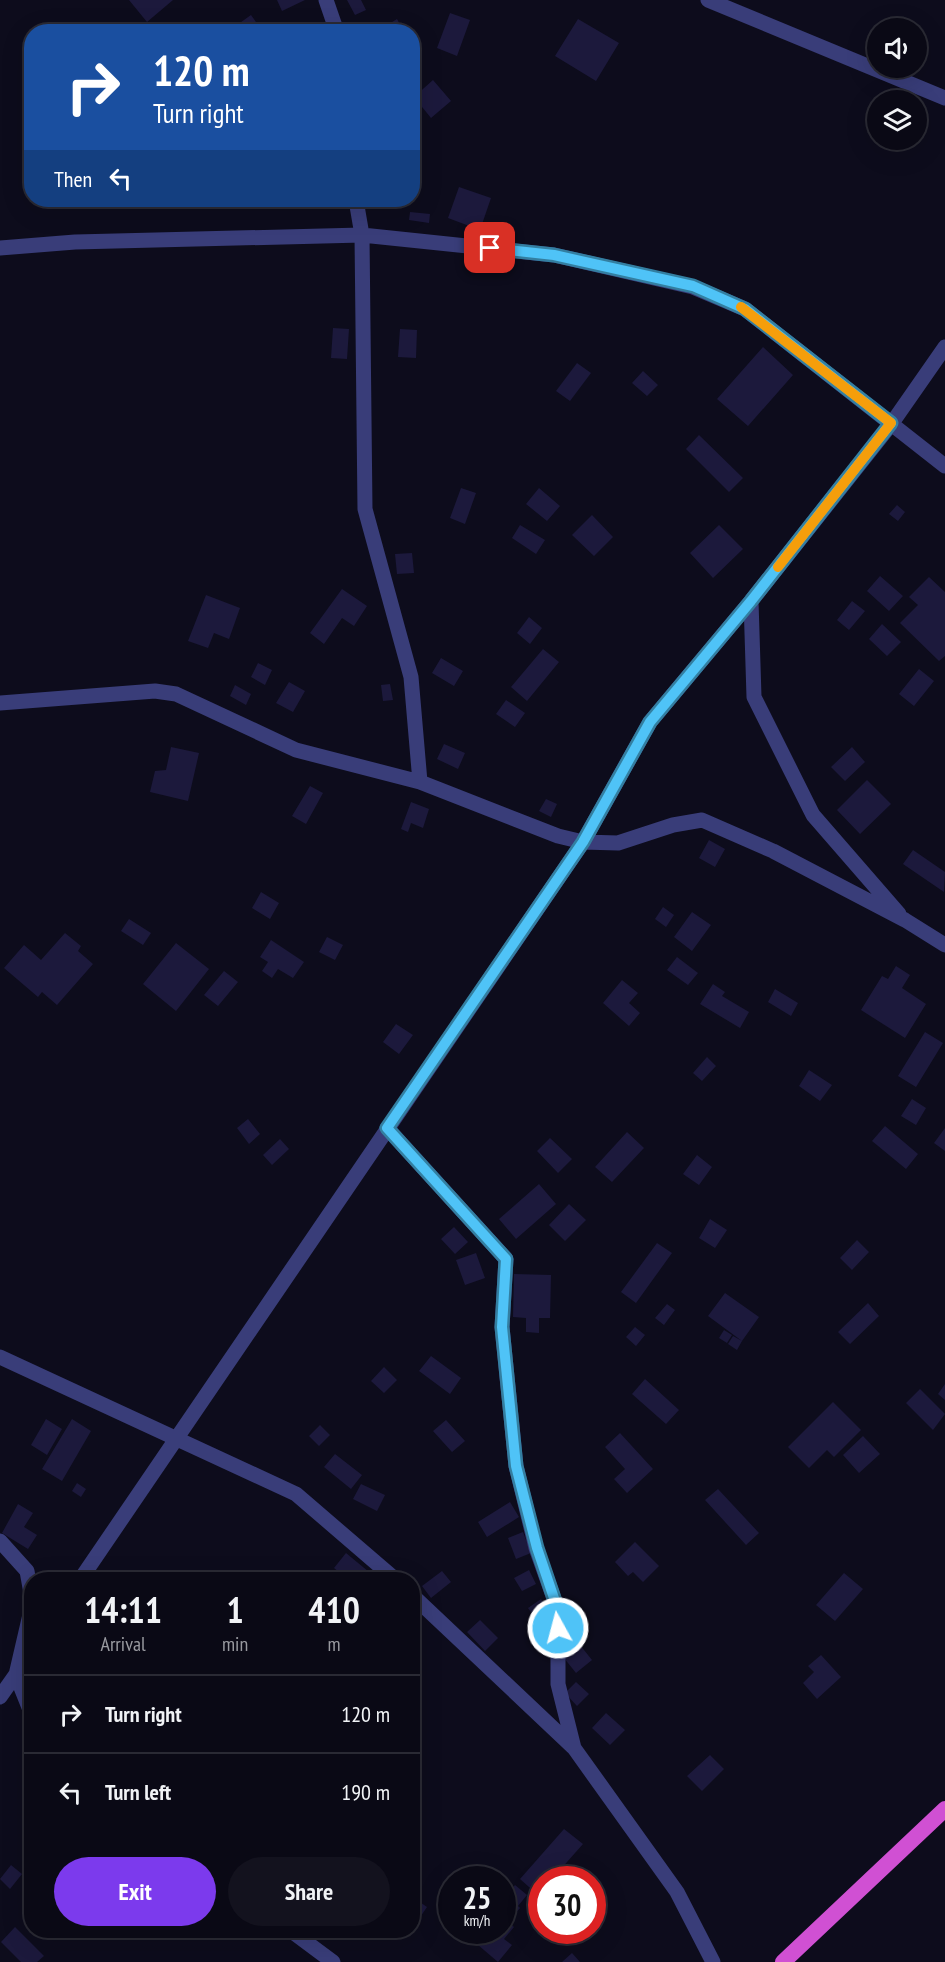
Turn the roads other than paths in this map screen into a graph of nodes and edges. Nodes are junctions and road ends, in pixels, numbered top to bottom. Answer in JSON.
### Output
{"nodes":[{"id":1,"x":326,"y":0,"type":"edge"},
{"id":2,"x":708,"y":0,"type":"edge"},
{"id":3,"x":334,"y":24,"type":"edge"},
{"id":4,"x":945,"y":98,"type":"edge"},
{"id":5,"x":357,"y":207,"type":"edge"},
{"id":6,"x":362,"y":235,"type":"junction"},
{"id":7,"x":0,"y":248,"type":"edge"},
{"id":8,"x":945,"y":347,"type":"edge"},
{"id":9,"x":891,"y":423,"type":"junction"},
{"id":10,"x":945,"y":466,"type":"edge"},
{"id":11,"x":751,"y":601,"type":"junction"},
{"id":12,"x":0,"y":703,"type":"edge"},
{"id":13,"x":420,"y":782,"type":"junction"},
{"id":14,"x":583,"y":842,"type":"junction"},
{"id":15,"x":905,"y":920,"type":"junction"},
{"id":16,"x":945,"y":945,"type":"edge"},
{"id":17,"x":387,"y":1128,"type":"junction"},
{"id":18,"x":0,"y":1357,"type":"edge"},
{"id":19,"x":174,"y":1439,"type":"junction"},
{"id":20,"x":0,"y":1541,"type":"edge"},
{"id":21,"x":27,"y":1572,"type":"edge"},
{"id":22,"x":85,"y":1572,"type":"edge"},
{"id":23,"x":387,"y":1572,"type":"edge"},
{"id":24,"x":420,"y":1603,"type":"edge"},
{"id":25,"x":24,"y":1640,"type":"edge"},
{"id":26,"x":24,"y":1664,"type":"edge"},
{"id":27,"x":16,"y":1675,"type":"junction"},
{"id":28,"x":24,"y":1695,"type":"edge"},
{"id":29,"x":0,"y":1697,"type":"edge"},
{"id":30,"x":574,"y":1748,"type":"junction"},
{"id":31,"x":945,"y":1809,"type":"edge"},
{"id":32,"x":301,"y":1938,"type":"edge"},
{"id":33,"x":333,"y":1962,"type":"edge"},
{"id":34,"x":713,"y":1962,"type":"edge"},
{"id":35,"x":783,"y":1962,"type":"edge"}],
"edges":[{"from":1,"to":3,"type":"street"},
{"from":2,"to":4,"type":"street"},
{"from":5,"to":6,"type":"street"},
{"from":6,"to":7,"type":"street"},
{"from":6,"to":9,"type":"street"},
{"from":6,"to":13,"type":"street"},
{"from":8,"to":9,"type":"street"},
{"from":9,"to":10,"type":"street"},
{"from":9,"to":11,"type":"street"},
{"from":11,"to":14,"type":"street"},
{"from":11,"to":15,"type":"street"},
{"from":12,"to":13,"type":"street"},
{"from":13,"to":14,"type":"street"},
{"from":14,"to":15,"type":"street"},
{"from":14,"to":17,"type":"street"},
{"from":15,"to":16,"type":"street"},
{"from":17,"to":19,"type":"street"},
{"from":17,"to":30,"type":"street"},
{"from":18,"to":19,"type":"street"},
{"from":19,"to":22,"type":"street"},
{"from":19,"to":23,"type":"street"},
{"from":20,"to":21,"type":"street"},
{"from":24,"to":30,"type":"street"},
{"from":25,"to":27,"type":"street"},
{"from":26,"to":27,"type":"street"},
{"from":27,"to":28,"type":"street"},
{"from":27,"to":29,"type":"street"},
{"from":30,"to":34,"type":"street"},
{"from":31,"to":35,"type":"highway"},
{"from":32,"to":33,"type":"street"}]}
